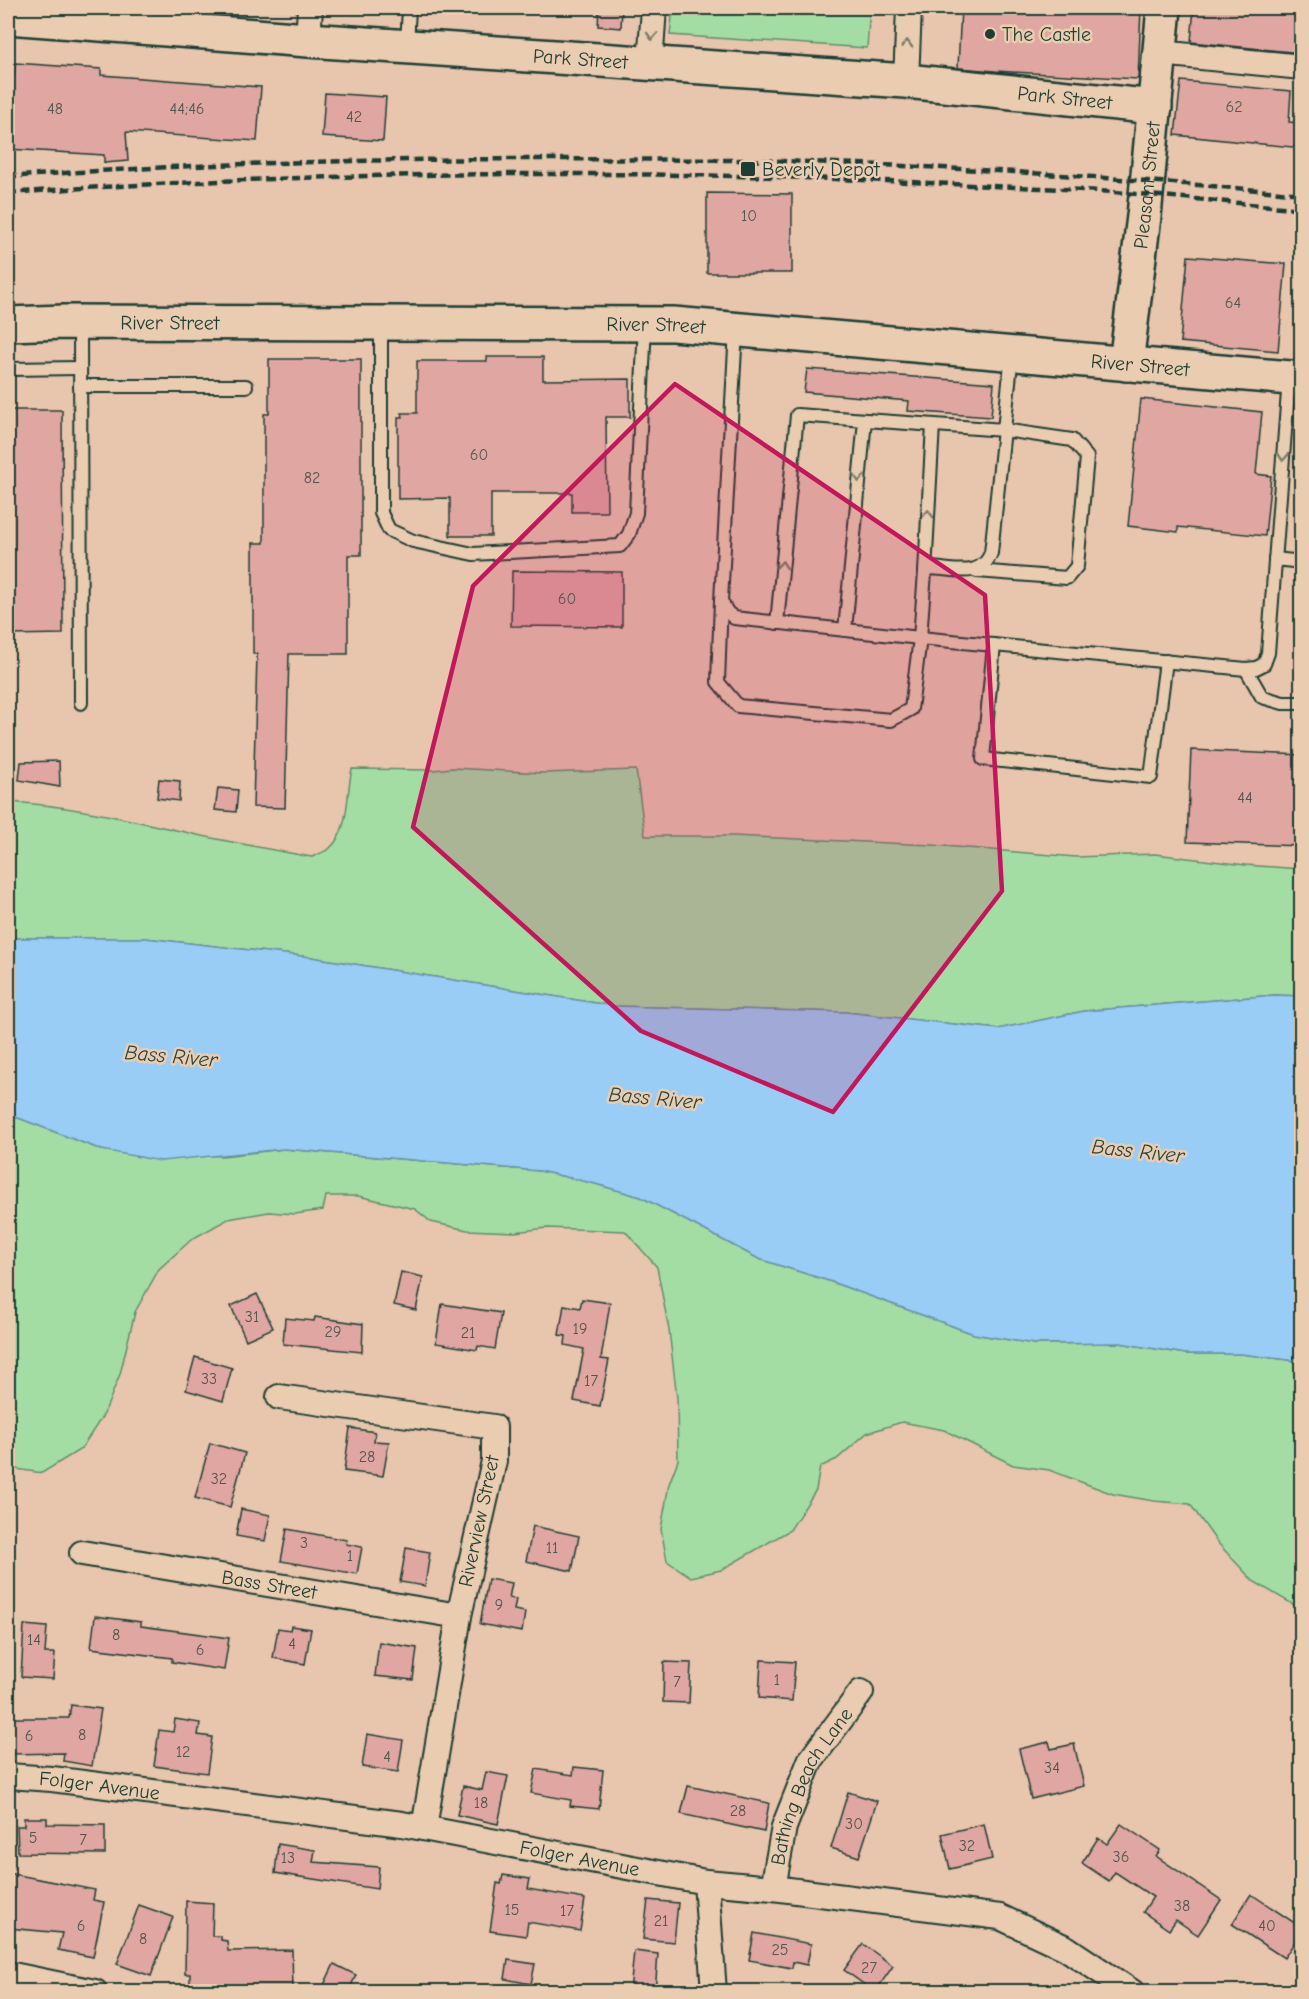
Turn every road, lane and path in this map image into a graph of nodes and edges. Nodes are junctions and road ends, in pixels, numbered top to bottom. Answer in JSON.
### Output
{"nodes":[{"id":1,"x":310,"y":8,"type":"edge"},
{"id":2,"x":409,"y":8,"type":"edge"},
{"id":3,"x":654,"y":8,"type":"edge"},
{"id":4,"x":909,"y":8,"type":"edge"},
{"id":5,"x":1164,"y":8,"type":"edge"},
{"id":6,"x":94,"y":15,"type":"edge"},
{"id":7,"x":8,"y":17,"type":"edge"},
{"id":8,"x":197,"y":19,"type":"edge"},
{"id":9,"x":308,"y":40,"type":"junction"},
{"id":10,"x":406,"y":47,"type":"junction"},
{"id":11,"x":1160,"y":53,"type":"junction"},
{"id":12,"x":650,"y":63,"type":"junction"},
{"id":13,"x":1302,"y":67,"type":"edge"},
{"id":14,"x":906,"y":81,"type":"junction"},
{"id":15,"x":1155,"y":106,"type":"junction"},
{"id":16,"x":80,"y":322,"type":"junction"},
{"id":17,"x":381,"y":322,"type":"junction"},
{"id":18,"x":645,"y":323,"type":"junction"},
{"id":19,"x":8,"y":324,"type":"edge"},
{"id":20,"x":736,"y":328,"type":"junction"},
{"id":21,"x":1012,"y":353,"type":"junction"},
{"id":22,"x":1126,"y":364,"type":"junction"},
{"id":23,"x":80,"y":368,"type":"junction"},
{"id":24,"x":8,"y":369,"type":"edge"},
{"id":25,"x":1295,"y":378,"type":"edge"},
{"id":26,"x":80,"y":386,"type":"junction"},
{"id":27,"x":246,"y":386,"type":"dead end"},
{"id":28,"x":865,"y":420,"type":"junction"},
{"id":29,"x":933,"y":425,"type":"junction"},
{"id":30,"x":1004,"y":430,"type":"junction"},
{"id":31,"x":1275,"y":553,"type":"junction"},
{"id":32,"x":1302,"y":562,"type":"edge"},
{"id":33,"x":977,"y":571,"type":"junction"},
{"id":34,"x":925,"y":572,"type":"junction"},
{"id":35,"x":721,"y":601,"type":"junction"},
{"id":36,"x":777,"y":623,"type":"junction"},
{"id":37,"x":845,"y":630,"type":"junction"},
{"id":38,"x":920,"y":638,"type":"junction"},
{"id":39,"x":994,"y":645,"type":"junction"},
{"id":40,"x":1166,"y":661,"type":"junction"},
{"id":41,"x":1246,"y":669,"type":"junction"},
{"id":42,"x":81,"y":703,"type":"dead end"},
{"id":43,"x":1302,"y":703,"type":"edge"},
{"id":44,"x":279,"y":1397,"type":"dead end"},
{"id":45,"x":82,"y":1553,"type":"dead end"},
{"id":46,"x":459,"y":1616,"type":"junction"},
{"id":47,"x":861,"y":1692,"type":"dead end"},
{"id":48,"x":8,"y":1776,"type":"edge"},
{"id":49,"x":424,"y":1828,"type":"junction"},
{"id":50,"x":705,"y":1882,"type":"junction"},
{"id":51,"x":773,"y":1888,"type":"junction"},
{"id":52,"x":8,"y":1974,"type":"edge"},
{"id":53,"x":95,"y":1992,"type":"edge"},
{"id":54,"x":714,"y":1992,"type":"edge"},
{"id":55,"x":1132,"y":1992,"type":"edge"}],
"edges":[{"from":1,"to":9,"type":"street"},
{"from":2,"to":10,"type":"lane"},
{"from":3,"to":12,"type":"street","one_way":true},
{"from":14,"to":4,"type":"street","one_way":true},
{"from":5,"to":11,"type":"street","name":"Pleasant Street"},
{"from":6,"to":7,"type":"street","name":"Park Street"},
{"from":6,"to":8,"type":"street","name":"Park Street"},
{"from":8,"to":9,"type":"street","name":"Park Street"},
{"from":9,"to":10,"type":"street","name":"Park Street"},
{"from":10,"to":12,"type":"street","name":"Park Street"},
{"from":11,"to":13,"type":"street"},
{"from":11,"to":15,"type":"street","name":"Pleasant Street"},
{"from":12,"to":14,"type":"street","name":"Park Street"},
{"from":14,"to":15,"type":"street","name":"Park Street"},
{"from":15,"to":22,"type":"street","name":"Pleasant Street"},
{"from":16,"to":17,"type":"street","name":"River Street"},
{"from":16,"to":19,"type":"street","name":"River Street"},
{"from":16,"to":23,"type":"lane"},
{"from":17,"to":18,"type":"street","name":"River Street"},
{"from":17,"to":18,"type":"lane"},
{"from":18,"to":20,"type":"street","name":"River Street"},
{"from":20,"to":21,"type":"street","name":"River Street"},
{"from":20,"to":35,"type":"lane"},
{"from":21,"to":22,"type":"street","name":"River Street"},
{"from":21,"to":30,"type":"lane"},
{"from":22,"to":25,"type":"street","name":"River Street"},
{"from":23,"to":24,"type":"lane"},
{"from":23,"to":26,"type":"lane"},
{"from":25,"to":31,"type":"lane","one_way":true},
{"from":26,"to":27,"type":"lane"},
{"from":26,"to":42,"type":"lane"},
{"from":28,"to":29,"type":"lane"},
{"from":36,"to":28,"type":"lane","one_way":true},
{"from":28,"to":37,"type":"lane","one_way":true},
{"from":29,"to":30,"type":"lane"},
{"from":34,"to":29,"type":"lane","one_way":true},
{"from":30,"to":33,"type":"lane"},
{"from":30,"to":33,"type":"lane"},
{"from":31,"to":32,"type":"lane"},
{"from":31,"to":41,"type":"lane"},
{"from":33,"to":34,"type":"lane"},
{"from":34,"to":38,"type":"lane"},
{"from":35,"to":36,"type":"lane"},
{"from":35,"to":38,"type":"lane"},
{"from":36,"to":37,"type":"lane"},
{"from":37,"to":38,"type":"lane"},
{"from":38,"to":39,"type":"lane"},
{"from":39,"to":40,"type":"lane"},
{"from":39,"to":40,"type":"lane"},
{"from":40,"to":41,"type":"lane"},
{"from":41,"to":43,"type":"lane"},
{"from":44,"to":46,"type":"street","name":"Riverview Street"},
{"from":45,"to":46,"type":"street","name":"Bass Street"},
{"from":46,"to":49,"type":"street","name":"Riverview Street"},
{"from":47,"to":51,"type":"street","name":"Bathing Beach Lane"},
{"from":48,"to":49,"type":"street","name":"Folger Avenue"},
{"from":49,"to":50,"type":"street","name":"Folger Avenue"},
{"from":50,"to":51,"type":"street","name":"Folger Avenue"},
{"from":50,"to":54,"type":"street"},
{"from":51,"to":55,"type":"street","name":"Folger Avenue"},
{"from":52,"to":53,"type":"street"}]}
